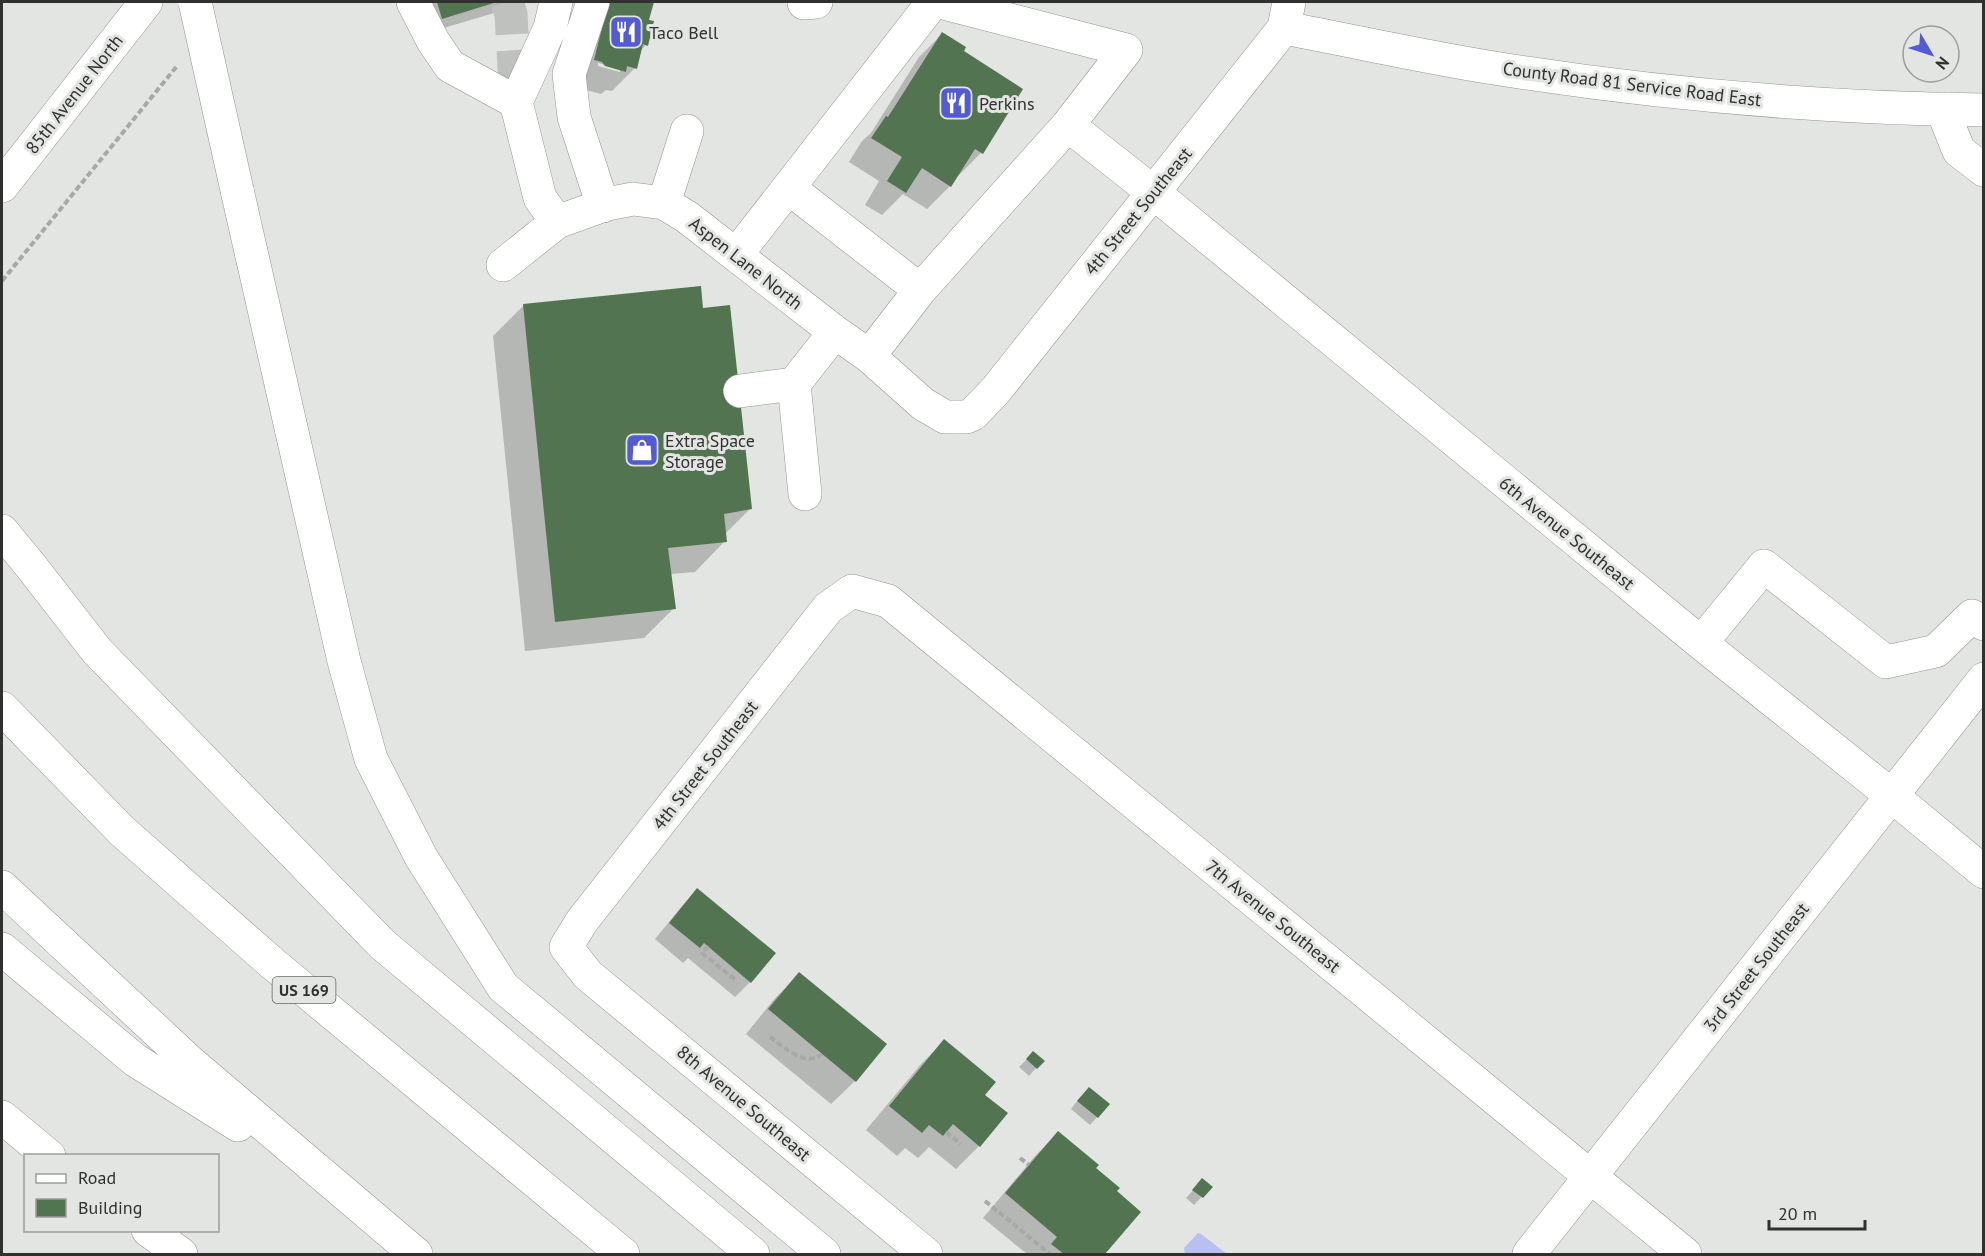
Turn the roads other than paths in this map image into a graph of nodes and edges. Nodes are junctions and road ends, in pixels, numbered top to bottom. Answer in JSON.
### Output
{"nodes":[{"id":1,"x":146,"y":2,"type":"edge"},
{"id":2,"x":195,"y":2,"type":"edge"},
{"id":3,"x":413,"y":2,"type":"edge"},
{"id":4,"x":556,"y":2,"type":"edge"},
{"id":5,"x":592,"y":2,"type":"edge"},
{"id":6,"x":933,"y":2,"type":"edge"},
{"id":7,"x":940,"y":2,"type":"edge"},
{"id":8,"x":1287,"y":15,"type":"edge"},
{"id":9,"x":516,"y":102,"type":"junction"},
{"id":10,"x":1942,"y":109,"type":"junction"},
{"id":11,"x":1983,"y":110,"type":"edge"},
{"id":12,"x":1068,"y":125,"type":"junction"},
{"id":13,"x":687,"y":131,"type":"dead end"},
{"id":14,"x":1983,"y":170,"type":"edge"},
{"id":15,"x":2,"y":186,"type":"edge"},
{"id":16,"x":789,"y":188,"type":"junction"},
{"id":17,"x":1153,"y":192,"type":"junction"},
{"id":18,"x":663,"y":203,"type":"junction"},
{"id":19,"x":603,"y":206,"type":"junction"},
{"id":20,"x":557,"y":222,"type":"junction"},
{"id":21,"x":736,"y":255,"type":"junction"},
{"id":22,"x":504,"y":265,"type":"dead end"},
{"id":23,"x":920,"y":290,"type":"junction"},
{"id":24,"x":835,"y":332,"type":"junction"},
{"id":25,"x":869,"y":356,"type":"junction"},
{"id":26,"x":795,"y":384,"type":"junction"},
{"id":27,"x":740,"y":391,"type":"dead end"},
{"id":28,"x":973,"y":414,"type":"joint"},
{"id":29,"x":805,"y":494,"type":"dead end"},
{"id":30,"x":2,"y":531,"type":"edge"},
{"id":31,"x":852,"y":591,"type":"joint"},
{"id":32,"x":1980,"y":614,"type":"edge"},
{"id":33,"x":1701,"y":643,"type":"junction"},
{"id":34,"x":1983,"y":679,"type":"edge"},
{"id":35,"x":2,"y":708,"type":"edge"},
{"id":36,"x":1891,"y":795,"type":"junction"},
{"id":37,"x":1983,"y":872,"type":"edge"},
{"id":38,"x":2,"y":887,"type":"edge"},
{"id":39,"x":566,"y":947,"type":"joint"},
{"id":40,"x":2,"y":949,"type":"edge"},
{"id":41,"x":2,"y":1117,"type":"edge"},
{"id":42,"x":48,"y":1154,"type":"edge"},
{"id":43,"x":1591,"y":1175,"type":"junction"},
{"id":44,"x":338,"y":1188,"type":"junction"},
{"id":45,"x":151,"y":1232,"type":"edge"},
{"id":46,"x":181,"y":1254,"type":"edge"},
{"id":47,"x":416,"y":1254,"type":"edge"},
{"id":48,"x":623,"y":1254,"type":"edge"},
{"id":49,"x":753,"y":1254,"type":"edge"},
{"id":50,"x":824,"y":1254,"type":"edge"},
{"id":51,"x":926,"y":1254,"type":"edge"},
{"id":52,"x":1528,"y":1254,"type":"edge"},
{"id":53,"x":1685,"y":1254,"type":"edge"}],
"edges":[{"from":1,"to":15,"type":"main road","name":"85th Avenue North"},
{"from":2,"to":50,"type":"main road","bridge":true},
{"from":3,"to":9,"type":"main road"},
{"from":4,"to":9,"type":"main road"},
{"from":5,"to":19,"type":"main road"},
{"from":6,"to":16,"type":"main road"},
{"from":7,"to":12,"type":"main road"},
{"from":8,"to":10,"type":"main road","name":"County Road 81 Service Road East"},
{"from":8,"to":17,"type":"main road","name":"4th Street Southeast"},
{"from":9,"to":20,"type":"main road"},
{"from":10,"to":11,"type":"main road","name":"County Road 81 Service Road East"},
{"from":10,"to":14,"type":"main road"},
{"from":12,"to":17,"type":"main road","name":"6th Avenue Southeast"},
{"from":12,"to":23,"type":"main road"},
{"from":13,"to":18,"type":"main road"},
{"from":16,"to":21,"type":"main road"},
{"from":16,"to":23,"type":"main road"},
{"from":17,"to":28,"type":"main road","name":"4th Street Southeast"},
{"from":17,"to":33,"type":"main road","name":"6th Avenue Southeast"},
{"from":18,"to":19,"type":"main road","name":"Aspen Lane North"},
{"from":18,"to":21,"type":"main road","name":"Aspen Lane North"},
{"from":19,"to":20,"type":"main road","name":"Aspen Lane North"},
{"from":20,"to":22,"type":"main road","name":"Aspen Lane North"},
{"from":21,"to":24,"type":"main road","name":"Aspen Lane North"},
{"from":23,"to":25,"type":"main road"},
{"from":24,"to":25,"type":"main road","name":"Aspen Lane North"},
{"from":24,"to":26,"type":"main road"},
{"from":25,"to":28,"type":"main road","name":"Aspen Lane North"},
{"from":26,"to":27,"type":"main road"},
{"from":26,"to":29,"type":"main road"},
{"from":30,"to":49,"type":"main road"},
{"from":31,"to":39,"type":"main road","name":"4th Street Southeast"},
{"from":31,"to":43,"type":"main road","name":"7th Avenue Southeast"},
{"from":32,"to":33,"type":"main road"},
{"from":33,"to":36,"type":"main road","name":"6th Avenue Southeast"},
{"from":34,"to":36,"type":"main road","name":"3rd Street Southeast"},
{"from":35,"to":48,"type":"main road","number":"US 169"},
{"from":36,"to":37,"type":"main road","name":"6th Avenue Southeast"},
{"from":36,"to":43,"type":"main road","name":"3rd Street Southeast"},
{"from":38,"to":44,"type":"main road"},
{"from":39,"to":51,"type":"main road","name":"8th Avenue Southeast"},
{"from":40,"to":44,"type":"main road"},
{"from":41,"to":42,"type":"main road"},
{"from":43,"to":52,"type":"main road","name":"3rd Street Southeast"},
{"from":43,"to":53,"type":"main road","name":"7th Avenue Southeast"},
{"from":44,"to":47,"type":"main road"},
{"from":45,"to":46,"type":"main road"}]}
